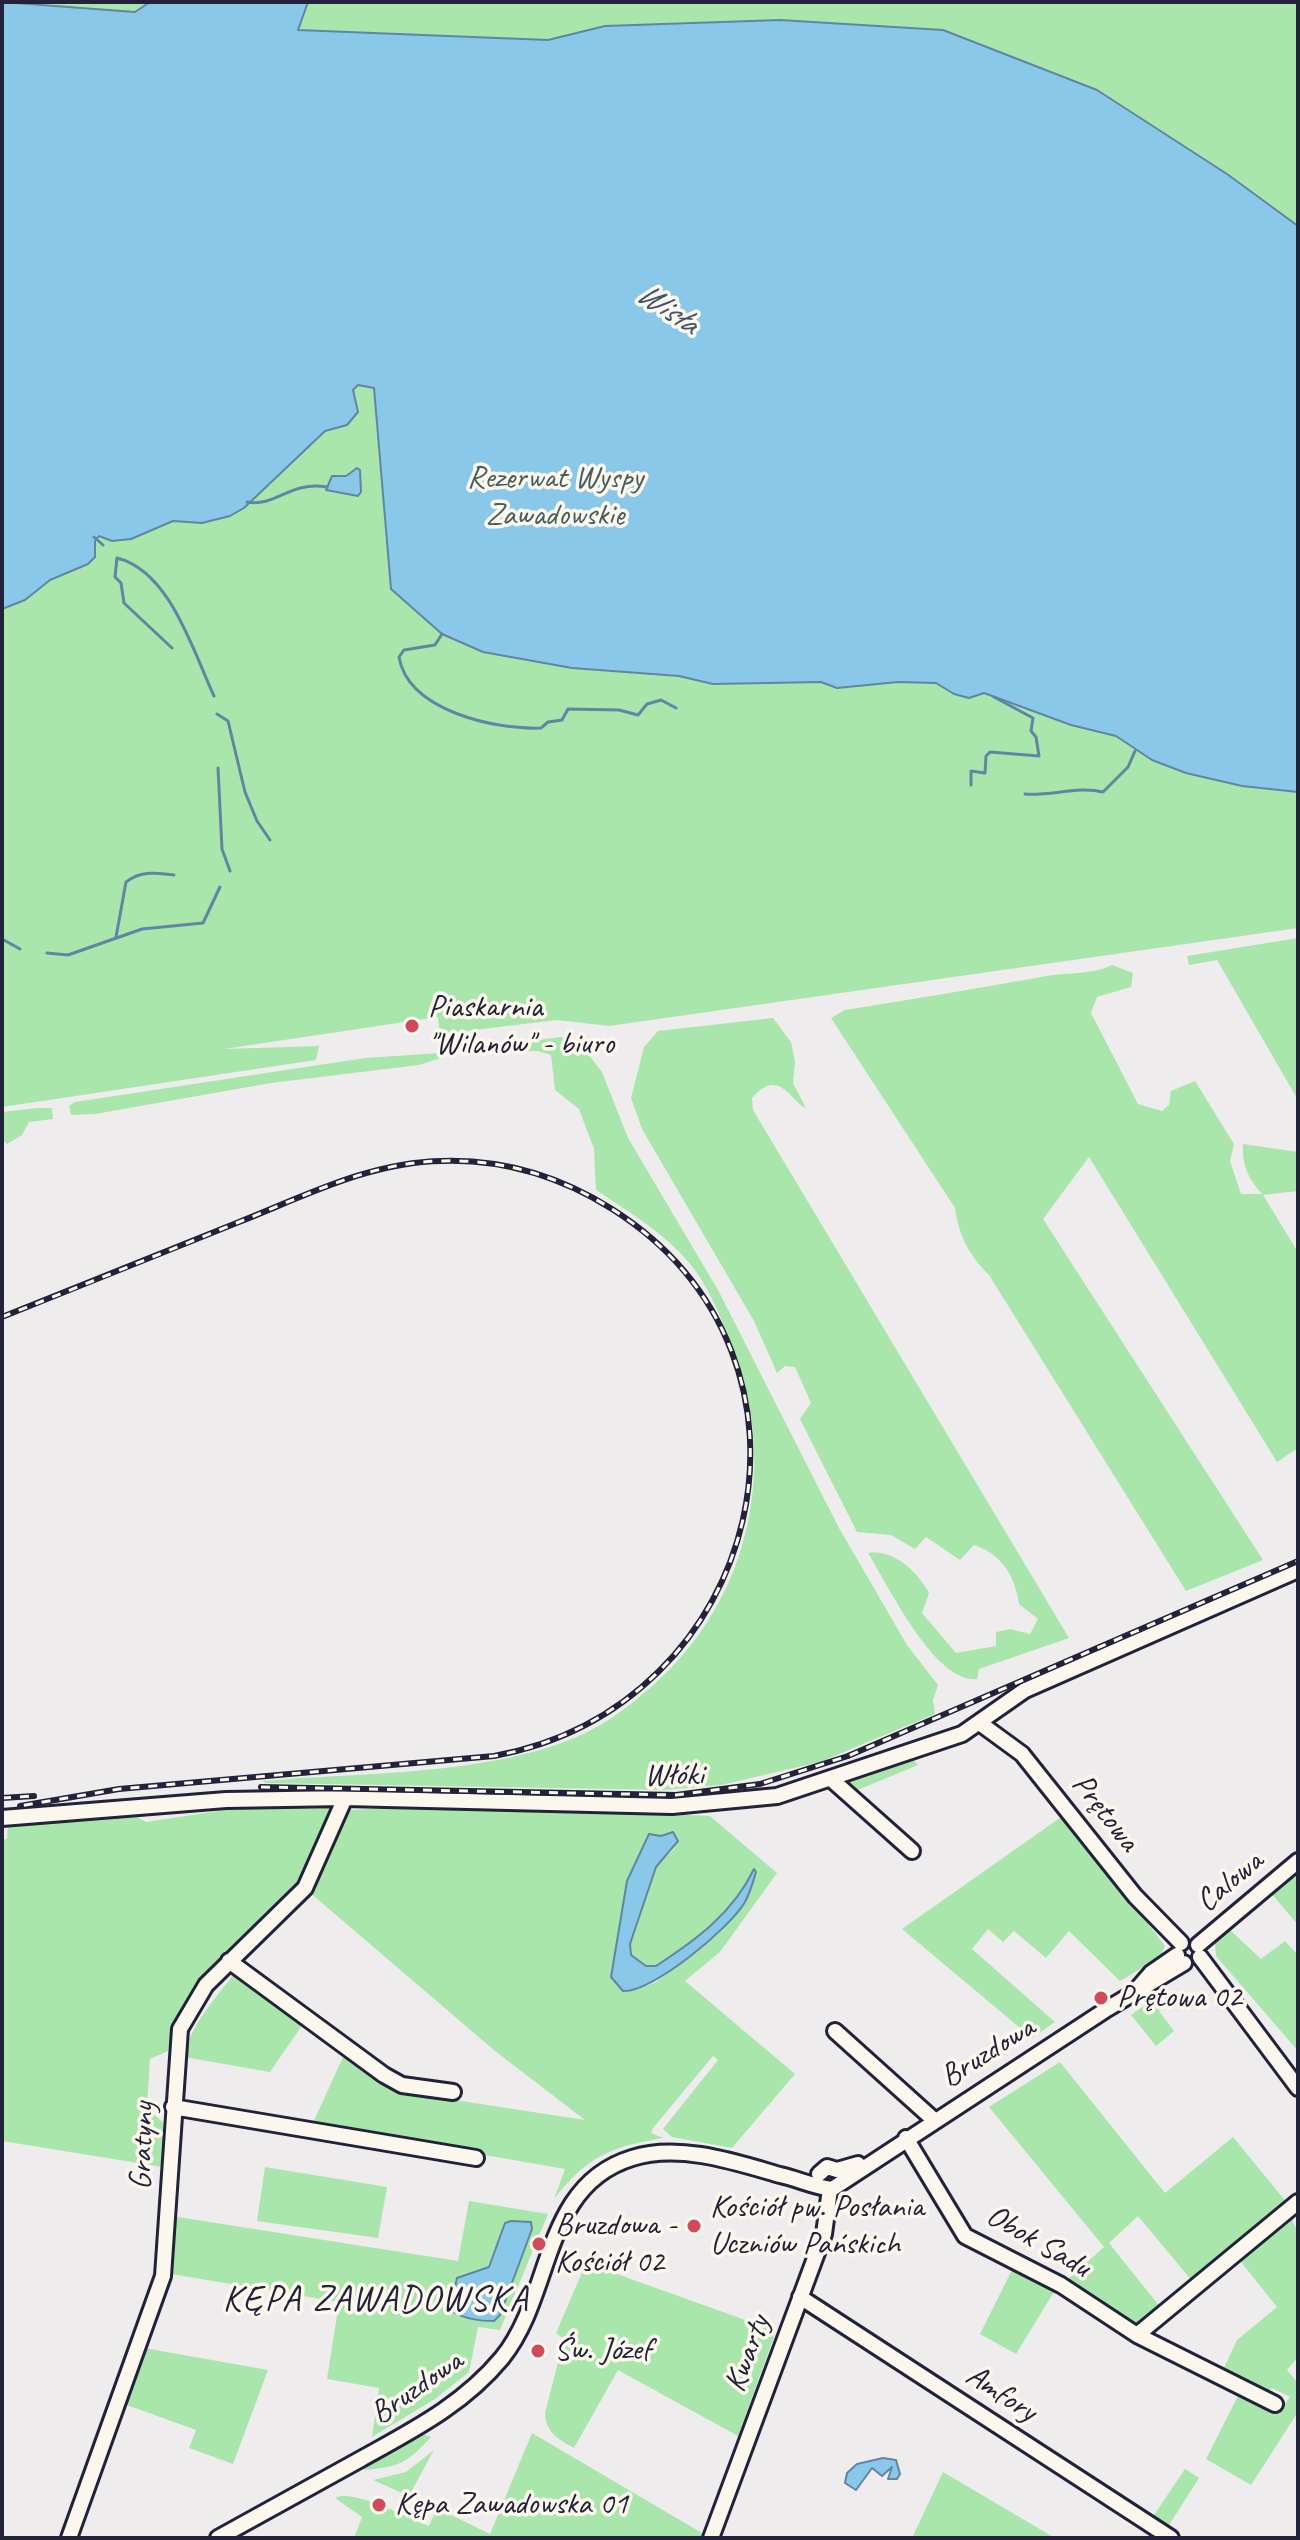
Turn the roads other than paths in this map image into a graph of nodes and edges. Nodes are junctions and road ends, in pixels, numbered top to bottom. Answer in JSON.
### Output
{"nodes":[{"id":1,"x":1298,"y":1570,"type":"edge"},
{"id":2,"x":981,"y":1724,"type":"junction"},
{"id":3,"x":831,"y":1779,"type":"junction"},
{"id":4,"x":345,"y":1798,"type":"junction"},
{"id":5,"x":2,"y":1818,"type":"edge"},
{"id":6,"x":912,"y":1851,"type":"dead end"},
{"id":7,"x":1298,"y":1861,"type":"edge"},
{"id":8,"x":1189,"y":1955,"type":"junction"},
{"id":9,"x":229,"y":1961,"type":"junction"},
{"id":10,"x":835,"y":2031,"type":"dead end"},
{"id":11,"x":1298,"y":2088,"type":"edge"},
{"id":12,"x":453,"y":2092,"type":"dead end"},
{"id":13,"x":173,"y":2107,"type":"junction"},
{"id":14,"x":934,"y":2120,"type":"junction"},
{"id":15,"x":906,"y":2138,"type":"junction"},
{"id":16,"x":476,"y":2158,"type":"dead end"},
{"id":17,"x":830,"y":2180,"type":"junction"},
{"id":18,"x":1298,"y":2202,"type":"edge"},
{"id":19,"x":800,"y":2297,"type":"junction"},
{"id":20,"x":1137,"y":2335,"type":"junction"},
{"id":21,"x":1275,"y":2404,"type":"dead end"},
{"id":22,"x":69,"y":2538,"type":"edge"},
{"id":23,"x":218,"y":2538,"type":"edge"},
{"id":24,"x":711,"y":2538,"type":"edge"},
{"id":25,"x":1171,"y":2538,"type":"edge"}],
"edges":[{"from":1,"to":2,"type":"street","name":"Włóki"},
{"from":2,"to":3,"type":"street","name":"Włóki"},
{"from":2,"to":8,"type":"street","name":"Prętowa"},
{"from":3,"to":4,"type":"street","name":"Włóki"},
{"from":3,"to":6,"type":"street"},
{"from":4,"to":5,"type":"street","name":"Włóki"},
{"from":4,"to":9,"type":"street","name":"Gratyny"},
{"from":7,"to":8,"type":"street","name":"Calowa"},
{"from":8,"to":11,"type":"street","name":"Prętowa"},
{"from":8,"to":14,"type":"street","name":"Bruzdowa"},
{"from":9,"to":12,"type":"street"},
{"from":9,"to":13,"type":"street","name":"Gratyny"},
{"from":10,"to":14,"type":"street"},
{"from":13,"to":16,"type":"street"},
{"from":13,"to":22,"type":"street","name":"Gratyny"},
{"from":14,"to":15,"type":"street","name":"Bruzdowa"},
{"from":15,"to":17,"type":"street","name":"Bruzdowa"},
{"from":15,"to":20,"type":"street","name":"Obok Sadu"},
{"from":17,"to":19,"type":"street","name":"Kwarty"},
{"from":17,"to":23,"type":"street","name":"Bruzdowa"},
{"from":18,"to":20,"type":"street"},
{"from":19,"to":24,"type":"street","name":"Kwarty"},
{"from":19,"to":25,"type":"street","name":"Amfory"},
{"from":20,"to":21,"type":"street","name":"Obok Sadu"}]}
